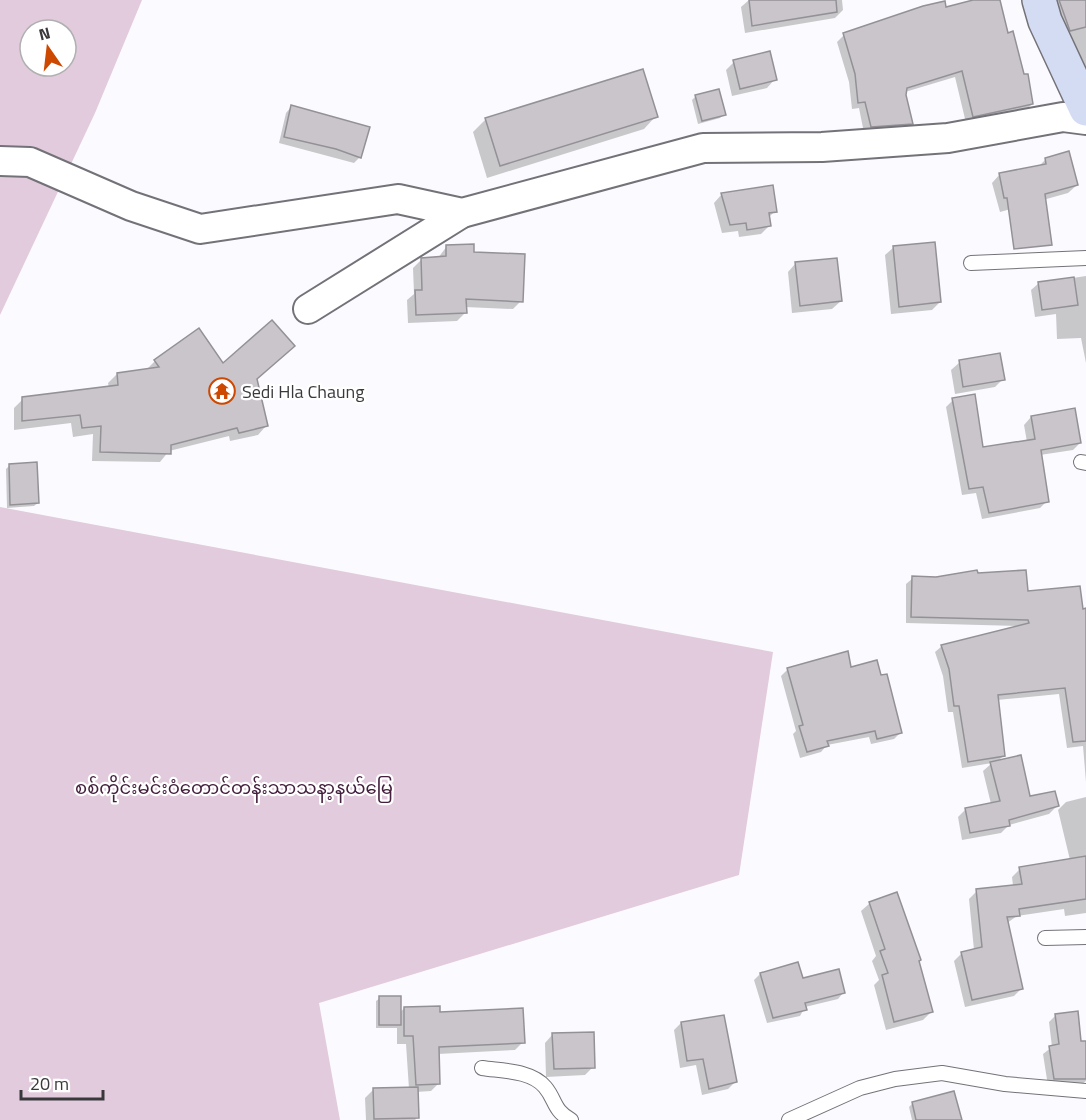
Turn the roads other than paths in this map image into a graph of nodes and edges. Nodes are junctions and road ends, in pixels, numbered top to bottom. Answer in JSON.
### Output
{"nodes":[{"id":1,"x":1039,"y":0,"type":"edge"},
{"id":2,"x":1086,"y":109,"type":"edge"},
{"id":3,"x":1086,"y":120,"type":"edge"},
{"id":4,"x":0,"y":161,"type":"edge"},
{"id":5,"x":462,"y":213,"type":"junction"},
{"id":6,"x":1086,"y":258,"type":"edge"},
{"id":7,"x":971,"y":263,"type":"dead end"},
{"id":8,"x":308,"y":309,"type":"dead end"},
{"id":9,"x":1086,"y":936,"type":"edge"},
{"id":10,"x":1045,"y":938,"type":"dead end"},
{"id":11,"x":482,"y":1068,"type":"dead end"},
{"id":12,"x":1086,"y":1091,"type":"edge"},
{"id":13,"x":570,"y":1120,"type":"edge"},
{"id":14,"x":789,"y":1120,"type":"edge"}],
"edges":[{"from":1,"to":2,"type":"street"},
{"from":3,"to":5,"type":"street"},
{"from":4,"to":5,"type":"street"},
{"from":5,"to":8,"type":"street"},
{"from":6,"to":7,"type":"lane"},
{"from":9,"to":10,"type":"lane"},
{"from":11,"to":13,"type":"lane"},
{"from":12,"to":14,"type":"lane"}]}
